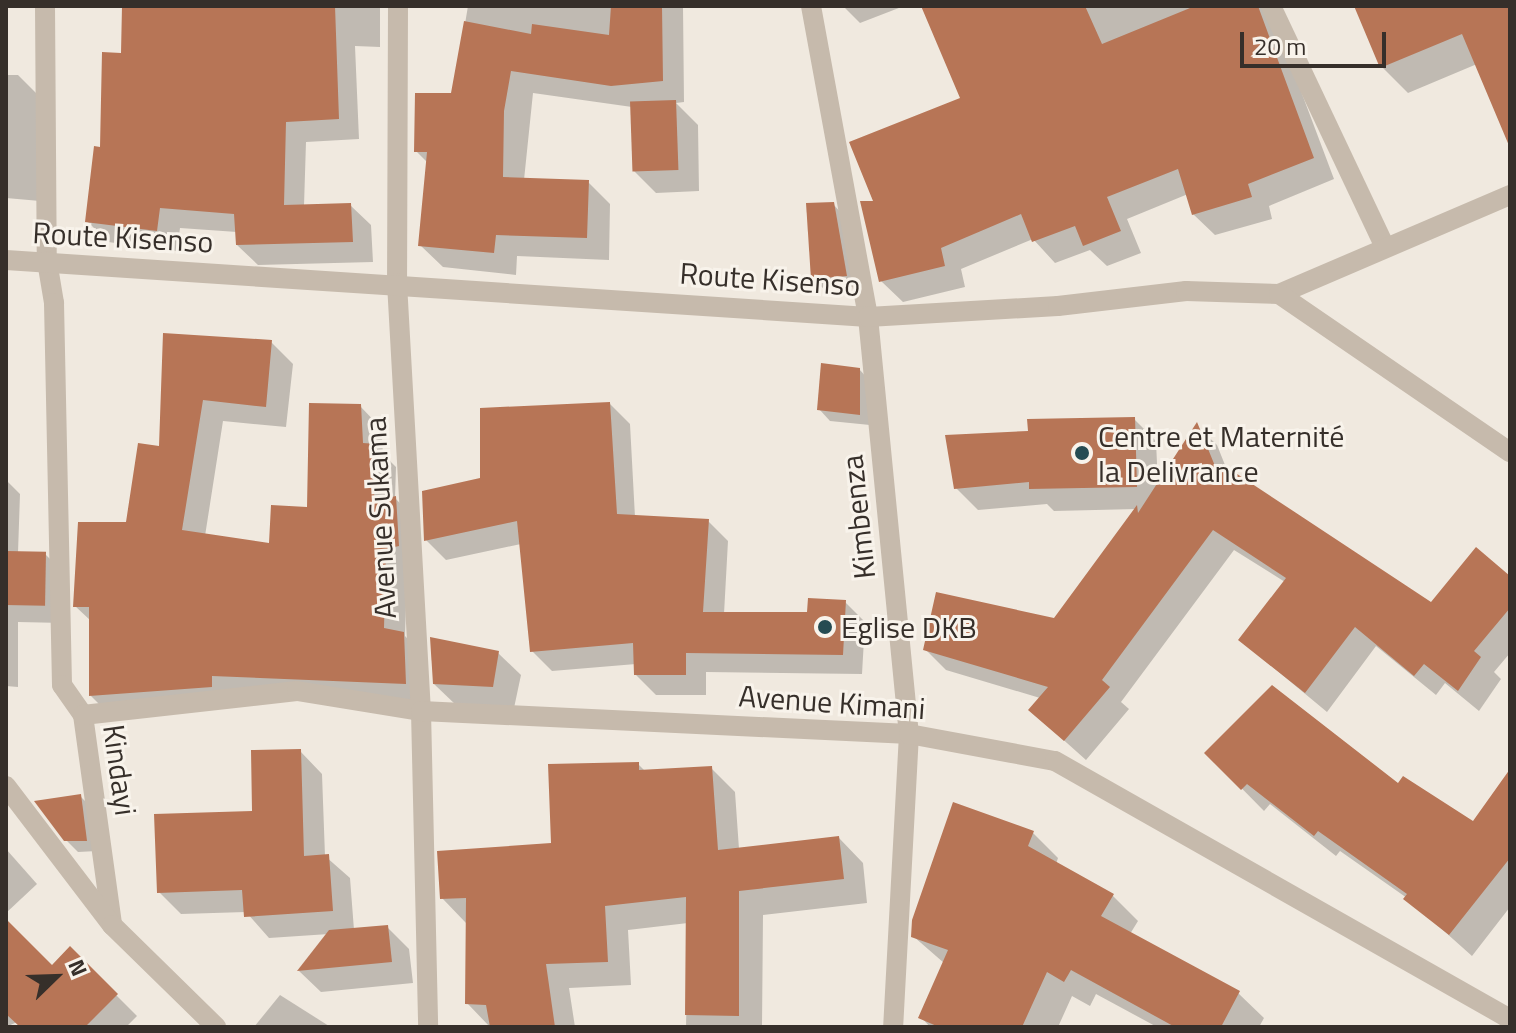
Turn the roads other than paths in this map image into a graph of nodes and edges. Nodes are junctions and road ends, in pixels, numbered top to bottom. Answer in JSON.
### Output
{"nodes":[{"id":1,"x":45,"y":6,"type":"edge"},
{"id":2,"x":398,"y":6,"type":"edge"},
{"id":3,"x":811,"y":6,"type":"edge"},
{"id":4,"x":1271,"y":6,"type":"edge"},
{"id":5,"x":1510,"y":195,"type":"edge"},
{"id":6,"x":1385,"y":247,"type":"junction"},
{"id":7,"x":6,"y":260,"type":"edge"},
{"id":8,"x":47,"y":261,"type":"junction"},
{"id":9,"x":397,"y":283,"type":"junction"},
{"id":10,"x":1279,"y":294,"type":"junction"},
{"id":11,"x":868,"y":317,"type":"junction"},
{"id":12,"x":1510,"y":452,"type":"edge"},
{"id":13,"x":421,"y":711,"type":"junction"},
{"id":14,"x":83,"y":715,"type":"junction"},
{"id":15,"x":909,"y":734,"type":"junction"},
{"id":16,"x":6,"y":786,"type":"edge"},
{"id":17,"x":112,"y":925,"type":"junction"},
{"id":18,"x":426,"y":1019,"type":"edge"},
{"id":19,"x":1510,"y":1019,"type":"edge"},
{"id":20,"x":216,"y":1027,"type":"edge"},
{"id":21,"x":409,"y":1027,"type":"edge"},
{"id":22,"x":893,"y":1027,"type":"edge"}],
"edges":[{"from":1,"to":8,"type":"street","name":"Kindayi"},
{"from":2,"to":9,"type":"street","name":"Avenue Sukama"},
{"from":3,"to":11,"type":"street","name":"Kimbenza"},
{"from":4,"to":6,"type":"street"},
{"from":5,"to":6,"type":"street","name":"Route Kisenso"},
{"from":6,"to":10,"type":"street","name":"Route Kisenso"},
{"from":7,"to":8,"type":"street","name":"Route Kisenso"},
{"from":8,"to":9,"type":"street","name":"Route Kisenso"},
{"from":8,"to":14,"type":"street","name":"Kindayi"},
{"from":9,"to":11,"type":"street","name":"Route Kisenso"},
{"from":9,"to":13,"type":"street","name":"Avenue Sukama"},
{"from":10,"to":11,"type":"street","name":"Route Kisenso"},
{"from":10,"to":12,"type":"street"},
{"from":11,"to":15,"type":"street","name":"Kimbenza"},
{"from":13,"to":14,"type":"street","name":"Avenue Kimani"},
{"from":13,"to":15,"type":"street","name":"Avenue Kimani"},
{"from":13,"to":18,"type":"street","name":"Avenue Sukama"},
{"from":14,"to":17,"type":"street","name":"Kindayi"},
{"from":15,"to":19,"type":"street","name":"Avenue Kimani"},
{"from":15,"to":22,"type":"street","name":"Kimbenza"},
{"from":16,"to":17,"type":"street"},
{"from":17,"to":20,"type":"street"},
{"from":18,"to":21,"type":"street"}]}
